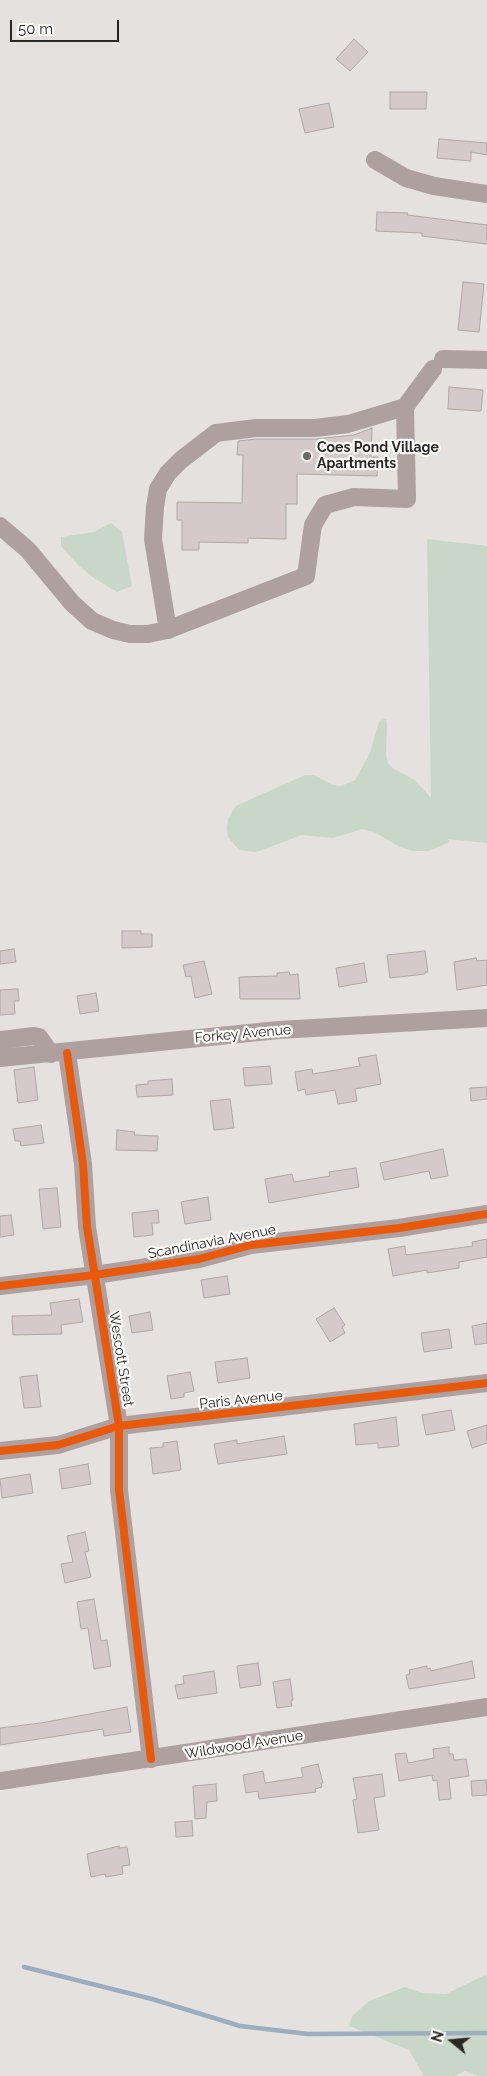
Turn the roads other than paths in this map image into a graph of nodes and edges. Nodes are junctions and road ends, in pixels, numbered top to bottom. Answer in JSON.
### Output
{"nodes":[{"id":1,"x":376,"y":160,"type":"dead end"},
{"id":2,"x":487,"y":194,"type":"edge"},
{"id":3,"x":487,"y":360,"type":"edge"},
{"id":4,"x":406,"y":407,"type":"junction"},
{"id":5,"x":0,"y":526,"type":"edge"},
{"id":6,"x":168,"y":630,"type":"junction"},
{"id":7,"x":487,"y":1018,"type":"edge"},
{"id":8,"x":0,"y":1040,"type":"edge"},
{"id":9,"x":59,"y":1053,"type":"junction"},
{"id":10,"x":0,"y":1058,"type":"edge"},
{"id":11,"x":487,"y":1214,"type":"edge"},
{"id":12,"x":95,"y":1275,"type":"junction"},
{"id":13,"x":0,"y":1286,"type":"edge"},
{"id":14,"x":487,"y":1383,"type":"edge"},
{"id":15,"x":119,"y":1426,"type":"junction"},
{"id":16,"x":0,"y":1451,"type":"edge"},
{"id":17,"x":487,"y":1707,"type":"edge"},
{"id":18,"x":151,"y":1759,"type":"junction"},
{"id":19,"x":2,"y":1784,"type":"edge"}],
"edges":[{"from":1,"to":2,"type":"street"},
{"from":3,"to":4,"type":"street"},
{"from":4,"to":6,"type":"street"},
{"from":4,"to":6,"type":"street"},
{"from":5,"to":6,"type":"street"},
{"from":7,"to":9,"type":"street","name":"Forkey Avenue"},
{"from":8,"to":9,"type":"street"},
{"from":9,"to":10,"type":"street","name":"Forkey Avenue"},
{"from":9,"to":12,"type":"street","name":"Wescott Street"},
{"from":11,"to":12,"type":"street","name":"Scandinavia Avenue"},
{"from":12,"to":13,"type":"street","name":"Scandinavia Avenue"},
{"from":12,"to":15,"type":"street","name":"Wescott Street"},
{"from":14,"to":15,"type":"street","name":"Paris Avenue"},
{"from":15,"to":16,"type":"street","name":"Paris Avenue"},
{"from":15,"to":18,"type":"street","name":"Wescott Street"},
{"from":17,"to":18,"type":"street","name":"Wildwood Avenue"},
{"from":18,"to":19,"type":"street","name":"Wildwood Avenue"}]}
